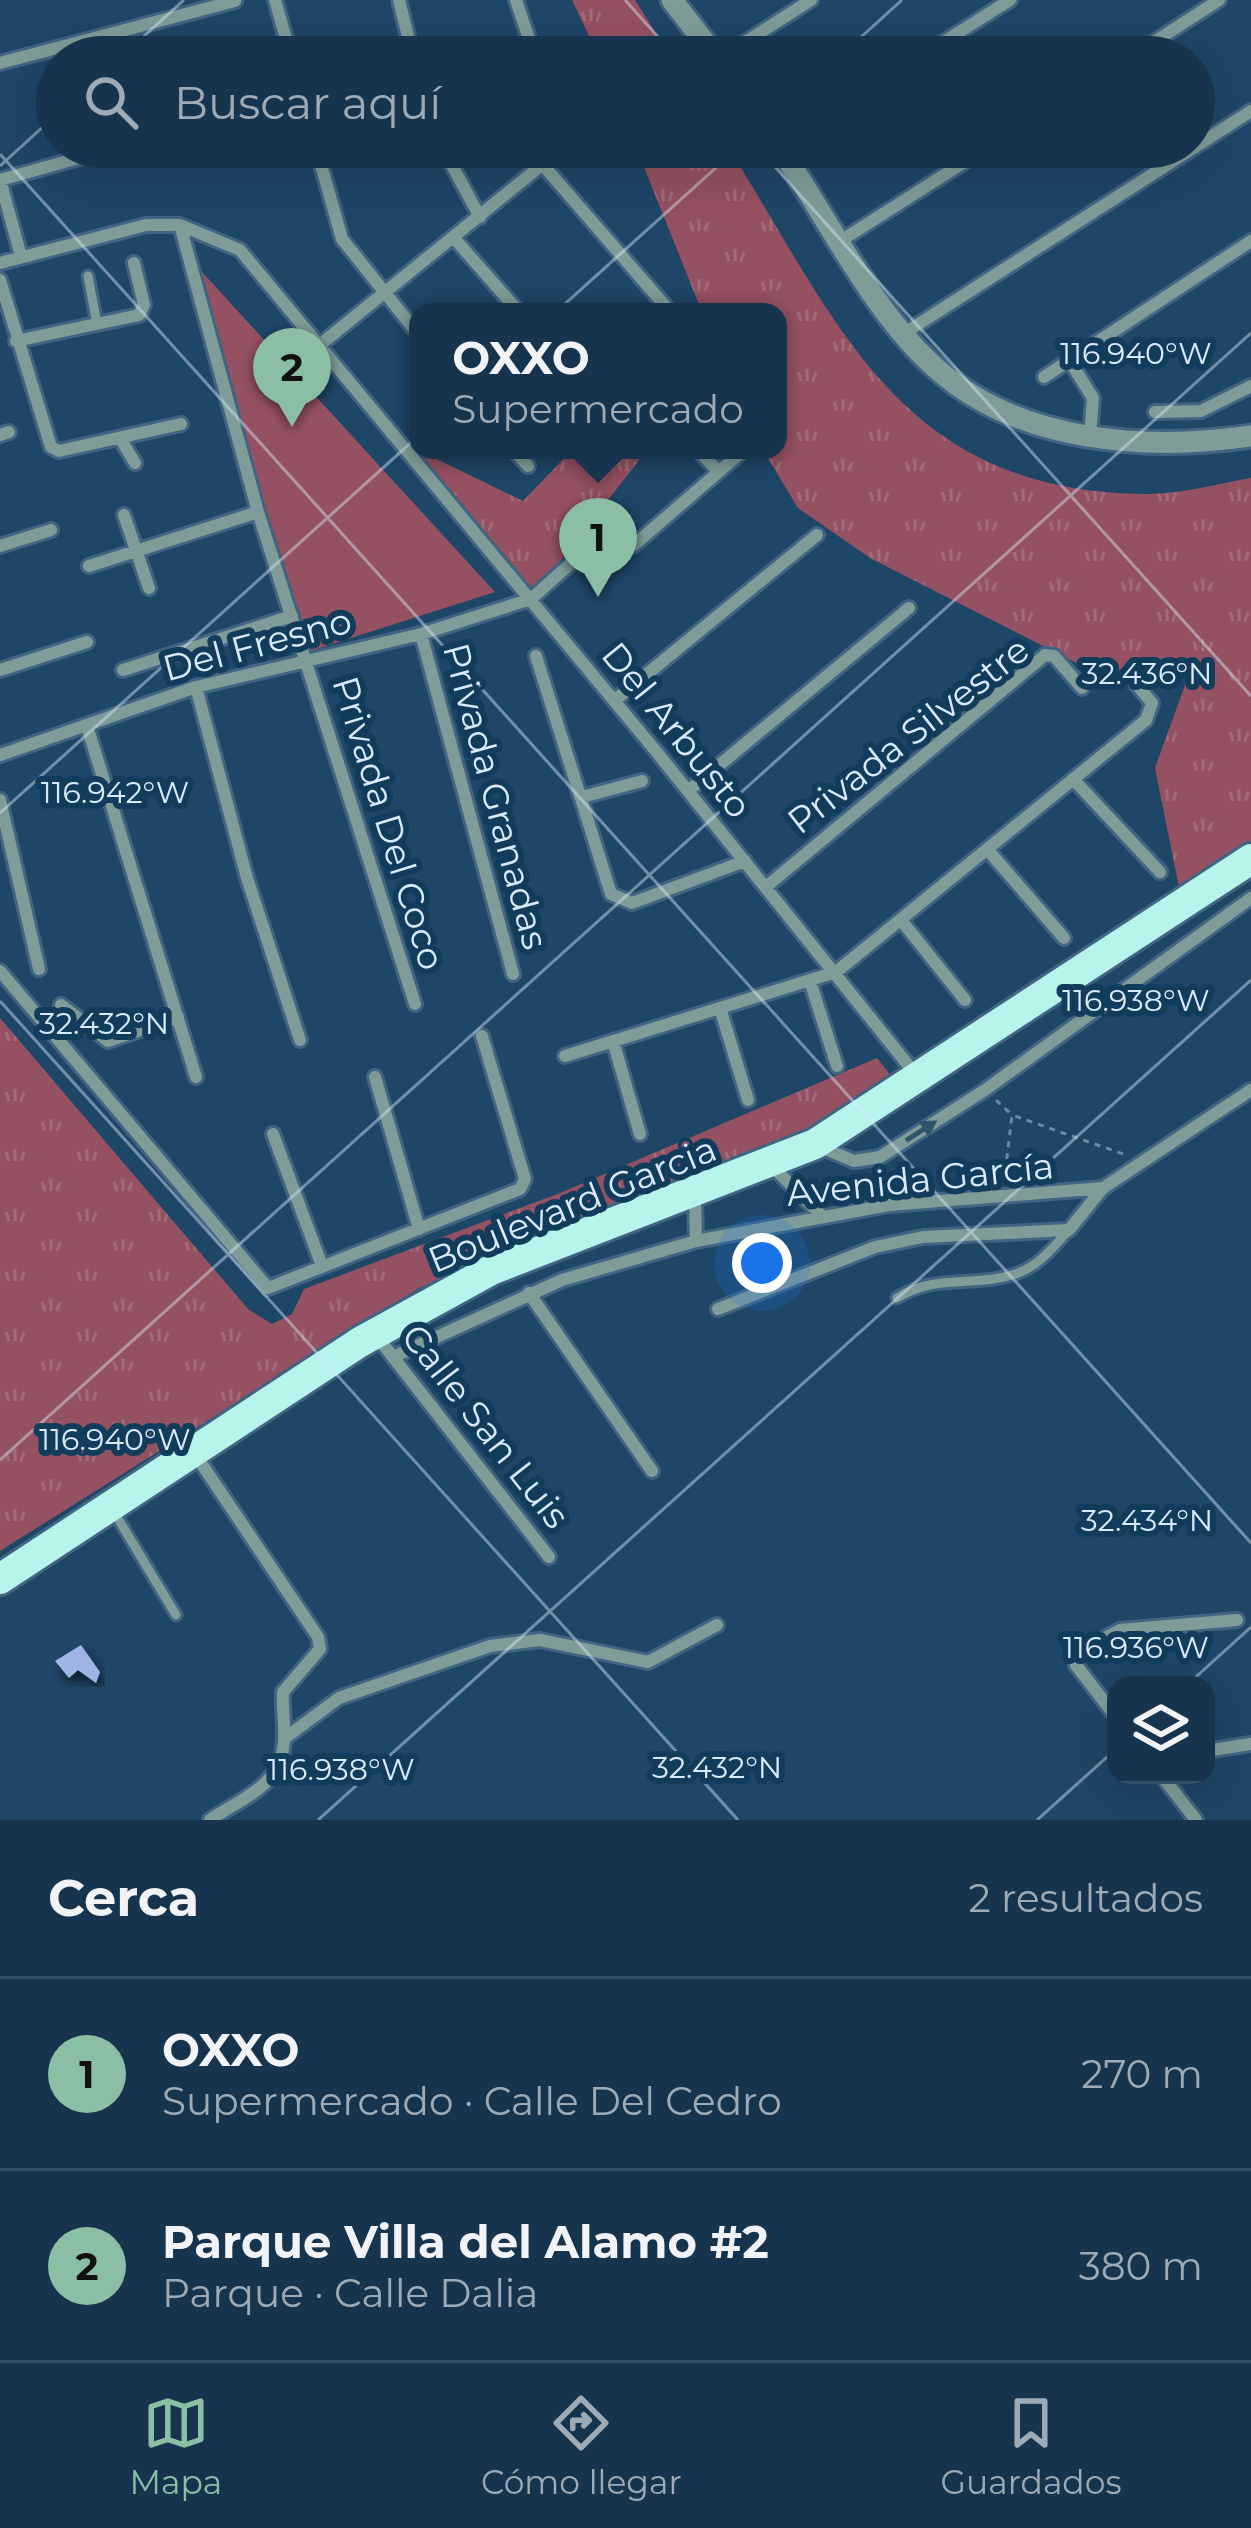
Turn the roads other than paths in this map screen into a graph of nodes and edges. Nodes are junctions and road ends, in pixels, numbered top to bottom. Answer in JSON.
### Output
{"nodes":[{"id":1,"x":275,"y":0,"type":"edge"},
{"id":2,"x":399,"y":0,"type":"edge"},
{"id":3,"x":516,"y":0,"type":"edge"},
{"id":4,"x":672,"y":0,"type":"edge"},
{"id":5,"x":811,"y":0,"type":"edge"},
{"id":6,"x":1010,"y":0,"type":"edge"},
{"id":7,"x":1219,"y":0,"type":"edge"},
{"id":8,"x":235,"y":1,"type":"edge"},
{"id":9,"x":102,"y":36,"type":"edge"},
{"id":10,"x":285,"y":36,"type":"edge"},
{"id":11,"x":408,"y":36,"type":"edge"},
{"id":12,"x":528,"y":36,"type":"edge"},
{"id":13,"x":702,"y":36,"type":"edge"},
{"id":14,"x":753,"y":36,"type":"edge"},
{"id":15,"x":953,"y":36,"type":"edge"},
{"id":16,"x":1163,"y":36,"type":"edge"},
{"id":17,"x":36,"y":54,"type":"edge"},
{"id":18,"x":0,"y":63,"type":"edge"},
{"id":19,"x":1251,"y":111,"type":"edge"},
{"id":20,"x":1215,"y":134,"type":"edge"},
{"id":21,"x":43,"y":168,"type":"edge"},
{"id":22,"x":322,"y":168,"type":"edge"},
{"id":23,"x":453,"y":168,"type":"edge"},
{"id":24,"x":539,"y":168,"type":"edge"},
{"id":25,"x":546,"y":168,"type":"edge"},
{"id":26,"x":792,"y":168,"type":"edge"},
{"id":27,"x":955,"y":168,"type":"edge"},
{"id":28,"x":1162,"y":168,"type":"edge"},
{"id":29,"x":0,"y":180,"type":"edge"},
{"id":30,"x":479,"y":217,"type":"junction"},
{"id":31,"x":180,"y":225,"type":"junction"},
{"id":32,"x":453,"y":237,"type":"junction"},
{"id":33,"x":842,"y":240,"type":"junction"},
{"id":34,"x":1251,"y":242,"type":"edge"},
{"id":35,"x":21,"y":256,"type":"junction"},
{"id":36,"x":134,"y":262,"type":"dead end"},
{"id":37,"x":0,"y":263,"type":"edge"},
{"id":38,"x":88,"y":275,"type":"dead end"},
{"id":39,"x":0,"y":280,"type":"edge"},
{"id":40,"x":384,"y":293,"type":"junction"},
{"id":41,"x":511,"y":303,"type":"edge"},
{"id":42,"x":663,"y":303,"type":"edge"},
{"id":43,"x":409,"y":323,"type":"edge"},
{"id":44,"x":97,"y":324,"type":"junction"},
{"id":45,"x":903,"y":334,"type":"junction"},
{"id":46,"x":16,"y":341,"type":"junction"},
{"id":47,"x":321,"y":344,"type":"junction"},
{"id":48,"x":1070,"y":360,"type":"junction"},
{"id":49,"x":1044,"y":377,"type":"dead end"},
{"id":50,"x":1251,"y":386,"type":"edge"},
{"id":51,"x":1155,"y":412,"type":"dead end"},
{"id":52,"x":181,"y":424,"type":"dead end"},
{"id":53,"x":1090,"y":436,"type":"junction"},
{"id":54,"x":1251,"y":436,"type":"edge"},
{"id":55,"x":119,"y":438,"type":"junction"},
{"id":56,"x":409,"y":451,"type":"edge"},
{"id":57,"x":416,"y":459,"type":"edge"},
{"id":58,"x":522,"y":459,"type":"edge"},
{"id":59,"x":707,"y":459,"type":"edge"},
{"id":60,"x":733,"y":459,"type":"edge"},
{"id":61,"x":135,"y":463,"type":"dead end"},
{"id":62,"x":528,"y":466,"type":"dead end"},
{"id":63,"x":718,"y":471,"type":"junction"},
{"id":64,"x":258,"y":512,"type":"junction"},
{"id":65,"x":124,"y":515,"type":"dead end"},
{"id":66,"x":51,"y":530,"type":"dead end"},
{"id":67,"x":817,"y":535,"type":"dead end"},
{"id":68,"x":0,"y":546,"type":"edge"},
{"id":69,"x":137,"y":549,"type":"junction"},
{"id":70,"x":89,"y":566,"type":"dead end"},
{"id":71,"x":149,"y":589,"type":"dead end"},
{"id":72,"x":531,"y":599,"type":"junction"},
{"id":73,"x":909,"y":608,"type":"dead end"},
{"id":74,"x":292,"y":616,"type":"junction"},
{"id":75,"x":421,"y":634,"type":"junction"},
{"id":76,"x":87,"y":642,"type":"dead end"},
{"id":77,"x":536,"y":656,"type":"dead end"},
{"id":78,"x":306,"y":660,"type":"junction"},
{"id":79,"x":0,"y":670,"type":"edge"},
{"id":80,"x":123,"y":670,"type":"dead end"},
{"id":81,"x":1137,"y":685,"type":"dead end"},
{"id":82,"x":196,"y":687,"type":"junction"},
{"id":83,"x":1082,"y":688,"type":"dead end"},
{"id":84,"x":614,"y":701,"type":"junction"},
{"id":85,"x":87,"y":726,"type":"junction"},
{"id":86,"x":0,"y":755,"type":"edge"},
{"id":87,"x":1073,"y":779,"type":"junction"},
{"id":88,"x":642,"y":781,"type":"dead end"},
{"id":89,"x":688,"y":791,"type":"junction"},
{"id":90,"x":582,"y":797,"type":"junction"},
{"id":91,"x":0,"y":800,"type":"edge"},
{"id":92,"x":987,"y":849,"type":"junction"},
{"id":93,"x":1251,"y":859,"type":"edge"},
{"id":94,"x":746,"y":861,"type":"junction"},
{"id":95,"x":1160,"y":872,"type":"dead end"},
{"id":96,"x":767,"y":886,"type":"junction"},
{"id":97,"x":1251,"y":898,"type":"edge"},
{"id":98,"x":901,"y":920,"type":"junction"},
{"id":99,"x":1064,"y":938,"type":"dead end"},
{"id":100,"x":40,"y":968,"type":"dead end"},
{"id":101,"x":0,"y":971,"type":"edge"},
{"id":102,"x":836,"y":972,"type":"junction"},
{"id":103,"x":513,"y":974,"type":"dead end"},
{"id":104,"x":810,"y":980,"type":"junction"},
{"id":105,"x":965,"y":1000,"type":"dead end"},
{"id":106,"x":415,"y":1004,"type":"dead end"},
{"id":107,"x":62,"y":1005,"type":"dead end"},
{"id":108,"x":720,"y":1008,"type":"junction"},
{"id":109,"x":178,"y":1017,"type":"junction"},
{"id":110,"x":482,"y":1036,"type":"dead end"},
{"id":111,"x":300,"y":1040,"type":"dead end"},
{"id":112,"x":614,"y":1041,"type":"junction"},
{"id":113,"x":565,"y":1056,"type":"dead end"},
{"id":114,"x":837,"y":1066,"type":"dead end"},
{"id":115,"x":196,"y":1077,"type":"dead end"},
{"id":116,"x":376,"y":1077,"type":"dead end"},
{"id":117,"x":920,"y":1080,"type":"junction"},
{"id":118,"x":1251,"y":1090,"type":"edge"},
{"id":119,"x":748,"y":1100,"type":"dead end"},
{"id":120,"x":1235,"y":1105,"type":"junction"},
{"id":121,"x":1251,"y":1107,"type":"edge"},
{"id":122,"x":273,"y":1134,"type":"dead end"},
{"id":123,"x":640,"y":1134,"type":"dead end"},
{"id":124,"x":815,"y":1144,"type":"junction"},
{"id":125,"x":771,"y":1165,"type":"junction"},
{"id":126,"x":1103,"y":1189,"type":"junction"},
{"id":127,"x":695,"y":1194,"type":"junction"},
{"id":128,"x":820,"y":1214,"type":"junction"},
{"id":129,"x":419,"y":1229,"type":"junction"},
{"id":130,"x":1069,"y":1230,"type":"junction"},
{"id":131,"x":696,"y":1241,"type":"junction"},
{"id":132,"x":550,"y":1248,"type":"junction"},
{"id":133,"x":322,"y":1267,"type":"junction"},
{"id":134,"x":562,"y":1280,"type":"junction"},
{"id":135,"x":530,"y":1293,"type":"junction"},
{"id":136,"x":898,"y":1298,"type":"dead end"},
{"id":137,"x":718,"y":1309,"type":"dead end"},
{"id":138,"x":384,"y":1345,"type":"junction"},
{"id":139,"x":193,"y":1451,"type":"junction"},
{"id":140,"x":652,"y":1471,"type":"dead end"},
{"id":141,"x":110,"y":1506,"type":"junction"},
{"id":142,"x":550,"y":1556,"type":"dead end"},
{"id":143,"x":0,"y":1579,"type":"edge"},
{"id":144,"x":176,"y":1615,"type":"dead end"},
{"id":145,"x":1238,"y":1620,"type":"dead end"},
{"id":146,"x":717,"y":1625,"type":"dead end"},
{"id":147,"x":1107,"y":1705,"type":"edge"},
{"id":148,"x":285,"y":1738,"type":"junction"},
{"id":149,"x":1251,"y":1744,"type":"edge"},
{"id":150,"x":1215,"y":1750,"type":"edge"},
{"id":151,"x":1168,"y":1784,"type":"edge"},
{"id":152,"x":210,"y":1820,"type":"edge"},
{"id":153,"x":1196,"y":1820,"type":"edge"}],
"edges":[{"from":1,"to":10,"type":"street"},
{"from":2,"to":11,"type":"street"},
{"from":3,"to":12,"type":"street"},
{"from":4,"to":13,"type":"street"},
{"from":5,"to":14,"type":"street"},
{"from":6,"to":15,"type":"street"},
{"from":7,"to":16,"type":"street"},
{"from":8,"to":9,"type":"street"},
{"from":17,"to":18,"type":"street"},
{"from":19,"to":20,"type":"street"},
{"from":21,"to":29,"type":"street"},
{"from":22,"to":40,"type":"street"},
{"from":23,"to":30,"type":"street"},
{"from":24,"to":30,"type":"street"},
{"from":25,"to":42,"type":"street"},
{"from":26,"to":33,"type":"street"},
{"from":27,"to":33,"type":"street"},
{"from":28,"to":45,"type":"street"},
{"from":29,"to":35,"type":"street"},
{"from":30,"to":32,"type":"street"},
{"from":31,"to":35,"type":"street"},
{"from":31,"to":47,"type":"street","name":"Del Arbusto"},
{"from":31,"to":64,"type":"street","name":"Privada Del Coco"},
{"from":32,"to":40,"type":"street"},
{"from":32,"to":41,"type":"street"},
{"from":33,"to":45,"type":"street"},
{"from":34,"to":48,"type":"street"},
{"from":35,"to":37,"type":"street"},
{"from":36,"to":44,"type":"street"},
{"from":38,"to":44,"type":"lane"},
{"from":39,"to":46,"type":"street"},
{"from":40,"to":43,"type":"street"},
{"from":40,"to":47,"type":"street"},
{"from":44,"to":46,"type":"street"},
{"from":45,"to":53,"type":"street"},
{"from":46,"to":55,"type":"street"},
{"from":47,"to":56,"type":"street","name":"Del Arbusto"},
{"from":48,"to":49,"type":"street"},
{"from":48,"to":53,"type":"street"},
{"from":50,"to":51,"type":"street"},
{"from":52,"to":55,"type":"street"},
{"from":53,"to":54,"type":"street"},
{"from":55,"to":61,"type":"street"},
{"from":57,"to":72,"type":"street","name":"Del Arbusto"},
{"from":58,"to":62,"type":"street"},
{"from":59,"to":63,"type":"street"},
{"from":60,"to":63,"type":"street"},
{"from":63,"to":72,"type":"street"},
{"from":64,"to":69,"type":"street"},
{"from":64,"to":74,"type":"street","name":"Privada Del Coco"},
{"from":65,"to":69,"type":"street"},
{"from":66,"to":68,"type":"street"},
{"from":67,"to":84,"type":"street"},
{"from":69,"to":70,"type":"street"},
{"from":69,"to":71,"type":"street"},
{"from":72,"to":75,"type":"street","name":"Del Fresno"},
{"from":72,"to":84,"type":"street","name":"Del Arbusto"},
{"from":73,"to":89,"type":"street"},
{"from":74,"to":78,"type":"street","name":"Privada Del Coco"},
{"from":74,"to":80,"type":"street"},
{"from":75,"to":78,"type":"street","name":"Del Fresno"},
{"from":75,"to":103,"type":"street","name":"Privada Granadas"},
{"from":76,"to":79,"type":"street"},
{"from":77,"to":90,"type":"street"},
{"from":78,"to":82,"type":"street","name":"Del Fresno"},
{"from":78,"to":106,"type":"street","name":"Privada Del Coco"},
{"from":81,"to":87,"type":"street"},
{"from":82,"to":85,"type":"street","name":"Del Fresno"},
{"from":82,"to":111,"type":"street"},
{"from":83,"to":96,"type":"street","name":"Privada Silvestre"},
{"from":84,"to":89,"type":"street","name":"Del Arbusto"},
{"from":85,"to":86,"type":"street","name":"Del Fresno"},
{"from":85,"to":109,"type":"street"},
{"from":87,"to":92,"type":"street"},
{"from":87,"to":95,"type":"street"},
{"from":88,"to":90,"type":"street"},
{"from":89,"to":94,"type":"street","name":"Del Arbusto"},
{"from":90,"to":94,"type":"street"},
{"from":91,"to":100,"type":"street"},
{"from":92,"to":98,"type":"street"},
{"from":92,"to":99,"type":"street"},
{"from":93,"to":117,"type":"main road","name":"Boulevard Garcia"},
{"from":94,"to":96,"type":"street","name":"Del Arbusto"},
{"from":96,"to":102,"type":"street","name":"Del Arbusto"},
{"from":124,"to":97,"type":"street","one_way":true},
{"from":98,"to":102,"type":"street"},
{"from":98,"to":105,"type":"street"},
{"from":101,"to":133,"type":"street"},
{"from":102,"to":104,"type":"street"},
{"from":102,"to":117,"type":"street","name":"Del Arbusto"},
{"from":104,"to":108,"type":"street"},
{"from":104,"to":114,"type":"street"},
{"from":107,"to":109,"type":"street"},
{"from":108,"to":112,"type":"street"},
{"from":108,"to":119,"type":"street"},
{"from":109,"to":115,"type":"street"},
{"from":110,"to":129,"type":"street"},
{"from":112,"to":113,"type":"street"},
{"from":112,"to":123,"type":"street"},
{"from":116,"to":129,"type":"street"},
{"from":117,"to":124,"type":"main road","name":"Boulevard Garcia"},
{"from":118,"to":120,"type":"street","name":"Avenida García"},
{"from":120,"to":121,"type":"street"},
{"from":120,"to":126,"type":"street","name":"Avenida García"},
{"from":122,"to":133,"type":"street"},
{"from":124,"to":125,"type":"main road","name":"Boulevard Garcia"},
{"from":125,"to":127,"type":"main road","name":"Boulevard Garcia"},
{"from":125,"to":128,"type":"street"},
{"from":126,"to":128,"type":"street","name":"Avenida García"},
{"from":126,"to":130,"type":"street"},
{"from":127,"to":131,"type":"street"},
{"from":127,"to":132,"type":"main road","name":"Boulevard Garcia"},
{"from":128,"to":131,"type":"street","name":"Avenida García"},
{"from":129,"to":133,"type":"street"},
{"from":130,"to":136,"type":"lane"},
{"from":130,"to":137,"type":"street"},
{"from":131,"to":134,"type":"street","name":"Avenida García"},
{"from":132,"to":134,"type":"street"},
{"from":132,"to":138,"type":"main road","name":"Boulevard Garcia"},
{"from":134,"to":135,"type":"street","name":"Avenida García"},
{"from":135,"to":138,"type":"street","name":"Avenida García"},
{"from":135,"to":140,"type":"street"},
{"from":138,"to":139,"type":"main road","name":"Boulevard Garcia"},
{"from":138,"to":142,"type":"street","name":"Calle San Luis"},
{"from":139,"to":141,"type":"main road","name":"Boulevard Garcia"},
{"from":139,"to":148,"type":"street"},
{"from":141,"to":143,"type":"main road","name":"Boulevard Garcia"},
{"from":141,"to":144,"type":"lane"},
{"from":145,"to":147,"type":"street"},
{"from":146,"to":148,"type":"street"},
{"from":148,"to":152,"type":"street"},
{"from":149,"to":150,"type":"street"},
{"from":151,"to":153,"type":"street"}]}
